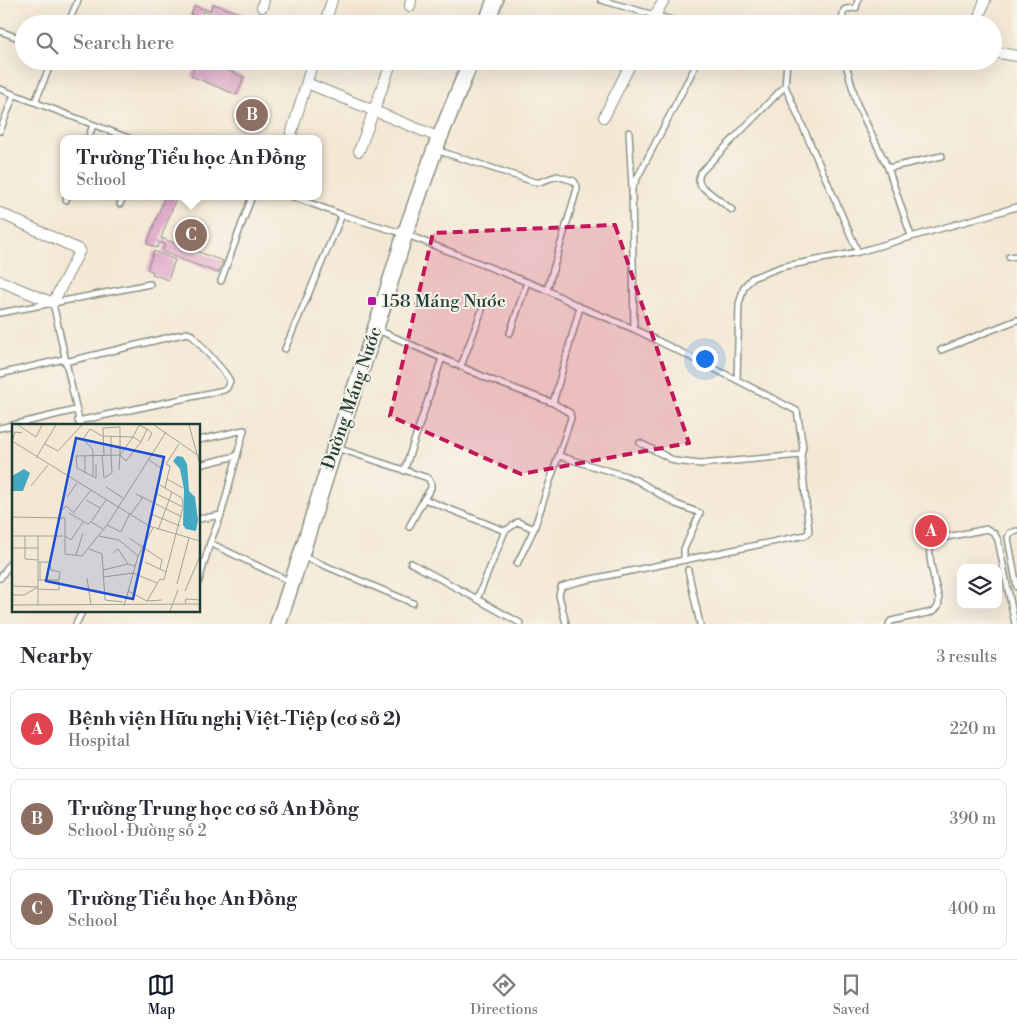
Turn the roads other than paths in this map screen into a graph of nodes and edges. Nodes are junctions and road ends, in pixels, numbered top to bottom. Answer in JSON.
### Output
{"nodes":[{"id":1,"x":78,"y":0,"type":"edge"},
{"id":2,"x":332,"y":0,"type":"edge"},
{"id":3,"x":495,"y":0,"type":"edge"},
{"id":4,"x":602,"y":0,"type":"edge"},
{"id":5,"x":664,"y":0,"type":"edge"},
{"id":6,"x":858,"y":0,"type":"edge"},
{"id":7,"x":985,"y":0,"type":"edge"},
{"id":8,"x":72,"y":15,"type":"edge"},
{"id":9,"x":328,"y":15,"type":"edge"},
{"id":10,"x":489,"y":15,"type":"edge"},
{"id":11,"x":640,"y":15,"type":"edge"},
{"id":12,"x":655,"y":15,"type":"edge"},
{"id":13,"x":843,"y":15,"type":"edge"},
{"id":14,"x":979,"y":15,"type":"edge"},
{"id":15,"x":0,"y":31,"type":"edge"},
{"id":16,"x":15,"y":37,"type":"edge"},
{"id":17,"x":1002,"y":54,"type":"edge"},
{"id":18,"x":1017,"y":56,"type":"edge"},
{"id":19,"x":48,"y":70,"type":"edge"},
{"id":20,"x":311,"y":70,"type":"edge"},
{"id":21,"x":389,"y":70,"type":"edge"},
{"id":22,"x":467,"y":70,"type":"edge"},
{"id":23,"x":628,"y":70,"type":"edge"},
{"id":24,"x":693,"y":70,"type":"edge"},
{"id":25,"x":786,"y":70,"type":"edge"},
{"id":26,"x":847,"y":70,"type":"edge"},
{"id":27,"x":307,"y":83,"type":"junction"},
{"id":28,"x":785,"y":86,"type":"junction"},
{"id":29,"x":0,"y":90,"type":"edge"},
{"id":30,"x":14,"y":95,"type":"junction"},
{"id":31,"x":35,"y":102,"type":"junction"},
{"id":32,"x":374,"y":111,"type":"junction"},
{"id":33,"x":604,"y":117,"type":"dead end"},
{"id":34,"x":93,"y":125,"type":"junction"},
{"id":35,"x":0,"y":131,"type":"edge"},
{"id":36,"x":629,"y":132,"type":"dead end"},
{"id":37,"x":89,"y":135,"type":"edge"},
{"id":38,"x":120,"y":135,"type":"edge"},
{"id":39,"x":291,"y":135,"type":"edge"},
{"id":40,"x":438,"y":144,"type":"junction"},
{"id":41,"x":359,"y":151,"type":"dead end"},
{"id":42,"x":942,"y":156,"type":"dead end"},
{"id":43,"x":888,"y":168,"type":"junction"},
{"id":44,"x":632,"y":188,"type":"junction"},
{"id":45,"x":122,"y":200,"type":"edge"},
{"id":46,"x":251,"y":200,"type":"edge"},
{"id":47,"x":303,"y":200,"type":"edge"},
{"id":48,"x":120,"y":204,"type":"dead end"},
{"id":49,"x":1017,"y":206,"type":"edge"},
{"id":50,"x":732,"y":210,"type":"dead end"},
{"id":51,"x":0,"y":213,"type":"edge"},
{"id":52,"x":342,"y":215,"type":"junction"},
{"id":53,"x":405,"y":234,"type":"junction"},
{"id":54,"x":911,"y":236,"type":"junction"},
{"id":55,"x":858,"y":252,"type":"junction"},
{"id":56,"x":1009,"y":256,"type":"dead end"},
{"id":57,"x":1017,"y":256,"type":"edge"},
{"id":58,"x":0,"y":281,"type":"edge"},
{"id":59,"x":221,"y":281,"type":"dead end"},
{"id":60,"x":527,"y":282,"type":"junction"},
{"id":61,"x":150,"y":284,"type":"dead end"},
{"id":62,"x":547,"y":290,"type":"junction"},
{"id":63,"x":52,"y":303,"type":"junction"},
{"id":64,"x":580,"y":307,"type":"junction"},
{"id":65,"x":482,"y":310,"type":"dead end"},
{"id":66,"x":0,"y":314,"type":"edge"},
{"id":67,"x":1017,"y":320,"type":"edge"},
{"id":68,"x":375,"y":329,"type":"junction"},
{"id":69,"x":634,"y":329,"type":"junction"},
{"id":70,"x":510,"y":333,"type":"dead end"},
{"id":71,"x":285,"y":349,"type":"dead end"},
{"id":72,"x":941,"y":350,"type":"dead end"},
{"id":73,"x":442,"y":358,"type":"junction"},
{"id":74,"x":65,"y":360,"type":"junction"},
{"id":75,"x":461,"y":366,"type":"junction"},
{"id":76,"x":0,"y":374,"type":"edge"},
{"id":77,"x":737,"y":380,"type":"junction"},
{"id":78,"x":552,"y":403,"type":"junction"},
{"id":79,"x":76,"y":410,"type":"junction"},
{"id":80,"x":79,"y":423,"type":"edge"},
{"id":81,"x":17,"y":424,"type":"edge"},
{"id":82,"x":200,"y":440,"type":"edge"},
{"id":83,"x":640,"y":443,"type":"dead end"},
{"id":84,"x":334,"y":447,"type":"junction"},
{"id":85,"x":801,"y":455,"type":"junction"},
{"id":86,"x":236,"y":456,"type":"junction"},
{"id":87,"x":558,"y":456,"type":"junction"},
{"id":88,"x":200,"y":465,"type":"edge"},
{"id":89,"x":404,"y":471,"type":"junction"},
{"id":90,"x":424,"y":499,"type":"junction"},
{"id":91,"x":221,"y":515,"type":"junction"},
{"id":92,"x":200,"y":519,"type":"edge"},
{"id":93,"x":408,"y":527,"type":"dead end"},
{"id":94,"x":534,"y":529,"type":"junction"},
{"id":95,"x":505,"y":531,"type":"junction"},
{"id":96,"x":1017,"y":531,"type":"edge"},
{"id":97,"x":210,"y":543,"type":"junction"},
{"id":98,"x":301,"y":555,"type":"junction"},
{"id":99,"x":684,"y":560,"type":"junction"},
{"id":100,"x":12,"y":561,"type":"edge"},
{"id":101,"x":412,"y":563,"type":"dead end"},
{"id":102,"x":517,"y":564,"type":"dead end"},
{"id":103,"x":688,"y":570,"type":"dead end"},
{"id":104,"x":200,"y":577,"type":"edge"},
{"id":105,"x":0,"y":578,"type":"edge"},
{"id":106,"x":291,"y":583,"type":"junction"},
{"id":107,"x":1017,"y":588,"type":"edge"},
{"id":108,"x":477,"y":599,"type":"junction"},
{"id":109,"x":413,"y":603,"type":"dead end"},
{"id":110,"x":82,"y":612,"type":"edge"},
{"id":111,"x":520,"y":623,"type":"edge"},
{"id":112,"x":76,"y":624,"type":"edge"},
{"id":113,"x":278,"y":624,"type":"edge"},
{"id":114,"x":566,"y":624,"type":"edge"},
{"id":115,"x":700,"y":624,"type":"edge"},
{"id":116,"x":888,"y":624,"type":"edge"},
{"id":117,"x":1015,"y":624,"type":"edge"}],
"edges":[{"from":1,"to":8,"type":"lane"},
{"from":2,"to":9,"type":"street"},
{"from":3,"to":10,"type":"main road"},
{"from":4,"to":11,"type":"lane"},
{"from":5,"to":12,"type":"street"},
{"from":6,"to":13,"type":"lane"},
{"from":7,"to":14,"type":"street"},
{"from":15,"to":16,"type":"lane"},
{"from":17,"to":18,"type":"street"},
{"from":19,"to":31,"type":"lane"},
{"from":20,"to":27,"type":"street"},
{"from":21,"to":32,"type":"street"},
{"from":22,"to":40,"type":"main road","name":"Đường Máng Nước"},
{"from":23,"to":33,"type":"street"},
{"from":24,"to":44,"type":"lane"},
{"from":25,"to":28,"type":"lane"},
{"from":26,"to":43,"type":"lane"},
{"from":27,"to":32,"type":"street"},
{"from":27,"to":39,"type":"street"},
{"from":28,"to":50,"type":"lane"},
{"from":28,"to":55,"type":"lane"},
{"from":29,"to":30,"type":"lane"},
{"from":30,"to":31,"type":"lane"},
{"from":30,"to":35,"type":"lane"},
{"from":31,"to":34,"type":"lane"},
{"from":32,"to":40,"type":"street"},
{"from":32,"to":41,"type":"street"},
{"from":34,"to":37,"type":"lane"},
{"from":34,"to":38,"type":"lane"},
{"from":36,"to":44,"type":"lane"},
{"from":40,"to":53,"type":"main road","name":"Đường Máng Nước"},
{"from":40,"to":62,"type":"lane"},
{"from":42,"to":43,"type":"lane"},
{"from":43,"to":54,"type":"lane"},
{"from":44,"to":69,"type":"lane"},
{"from":45,"to":48,"type":"lane"},
{"from":46,"to":59,"type":"lane"},
{"from":47,"to":52,"type":"lane"},
{"from":49,"to":54,"type":"lane"},
{"from":51,"to":63,"type":"street"},
{"from":52,"to":53,"type":"lane"},
{"from":52,"to":71,"type":"lane"},
{"from":53,"to":60,"type":"lane"},
{"from":53,"to":68,"type":"main road","name":"Đường Máng Nước"},
{"from":54,"to":55,"type":"lane"},
{"from":55,"to":77,"type":"lane"},
{"from":56,"to":57,"type":"lane"},
{"from":58,"to":63,"type":"street"},
{"from":60,"to":62,"type":"lane"},
{"from":60,"to":70,"type":"lane"},
{"from":61,"to":63,"type":"lane"},
{"from":62,"to":64,"type":"lane"},
{"from":63,"to":66,"type":"lane"},
{"from":63,"to":74,"type":"lane"},
{"from":64,"to":69,"type":"lane"},
{"from":64,"to":78,"type":"lane"},
{"from":65,"to":75,"type":"lane"},
{"from":67,"to":72,"type":"lane"},
{"from":68,"to":73,"type":"lane"},
{"from":68,"to":84,"type":"main road","name":"Đường Máng Nước"},
{"from":69,"to":77,"type":"lane"},
{"from":73,"to":75,"type":"lane"},
{"from":73,"to":89,"type":"lane"},
{"from":74,"to":76,"type":"lane"},
{"from":74,"to":79,"type":"lane"},
{"from":74,"to":80,"type":"lane"},
{"from":75,"to":78,"type":"lane"},
{"from":77,"to":85,"type":"lane"},
{"from":78,"to":87,"type":"lane"},
{"from":79,"to":80,"type":"lane"},
{"from":79,"to":81,"type":"lane"},
{"from":82,"to":86,"type":"lane"},
{"from":83,"to":85,"type":"lane"},
{"from":84,"to":89,"type":"lane"},
{"from":84,"to":98,"type":"main road","name":"Đường Máng Nước"},
{"from":85,"to":99,"type":"lane"},
{"from":86,"to":88,"type":"lane"},
{"from":86,"to":91,"type":"lane"},
{"from":87,"to":94,"type":"lane"},
{"from":87,"to":99,"type":"lane"},
{"from":89,"to":90,"type":"lane"},
{"from":90,"to":93,"type":"lane"},
{"from":90,"to":95,"type":"lane"},
{"from":91,"to":92,"type":"lane"},
{"from":91,"to":97,"type":"lane"},
{"from":94,"to":95,"type":"lane"},
{"from":94,"to":102,"type":"lane"},
{"from":95,"to":108,"type":"lane"},
{"from":96,"to":107,"type":"lane"},
{"from":97,"to":104,"type":"lane"},
{"from":97,"to":106,"type":"lane"},
{"from":98,"to":106,"type":"main road","name":"Đường Máng Nước"},
{"from":98,"to":109,"type":"lane"},
{"from":99,"to":114,"type":"lane"},
{"from":100,"to":105,"type":"lane"},
{"from":101,"to":108,"type":"lane"},
{"from":103,"to":115,"type":"lane"},
{"from":106,"to":113,"type":"main road","name":"Đường Máng Nước"},
{"from":108,"to":111,"type":"lane"},
{"from":110,"to":112,"type":"lane"},
{"from":116,"to":117,"type":"lane"}]}
